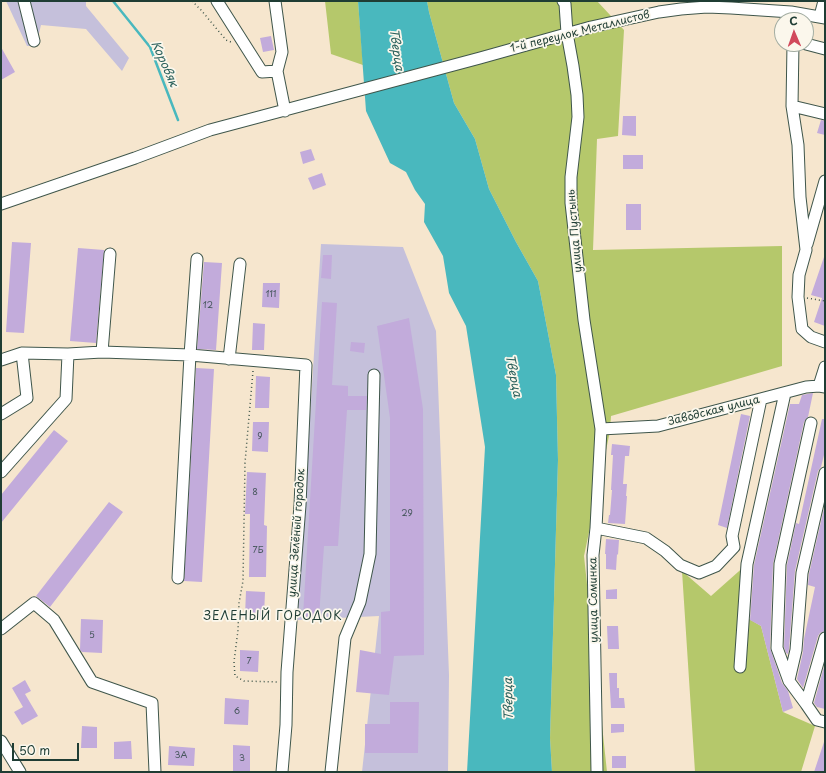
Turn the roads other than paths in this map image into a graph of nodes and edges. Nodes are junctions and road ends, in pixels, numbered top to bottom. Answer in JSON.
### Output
{"nodes":[{"id":1,"x":24,"y":1,"type":"edge"},
{"id":2,"x":217,"y":1,"type":"edge"},
{"id":3,"x":275,"y":1,"type":"edge"},
{"id":4,"x":564,"y":1,"type":"edge"},
{"id":5,"x":824,"y":1,"type":"edge"},
{"id":6,"x":732,"y":4,"type":"edge"},
{"id":7,"x":774,"y":12,"type":"edge"},
{"id":8,"x":822,"y":17,"type":"edge"},
{"id":9,"x":567,"y":33,"type":"junction"},
{"id":10,"x":34,"y":41,"type":"dead end"},
{"id":11,"x":814,"y":46,"type":"edge"},
{"id":12,"x":825,"y":49,"type":"edge"},
{"id":13,"x":793,"y":52,"type":"edge"},
{"id":14,"x":277,"y":71,"type":"junction"},
{"id":15,"x":792,"y":106,"type":"junction"},
{"id":16,"x":285,"y":111,"type":"junction"},
{"id":17,"x":825,"y":114,"type":"edge"},
{"id":18,"x":825,"y":181,"type":"edge"},
{"id":19,"x":1,"y":204,"type":"edge"},
{"id":20,"x":806,"y":250,"type":"junction"},
{"id":21,"x":110,"y":254,"type":"dead end"},
{"id":22,"x":196,"y":259,"type":"dead end"},
{"id":23,"x":240,"y":264,"type":"dead end"},
{"id":24,"x":825,"y":342,"type":"edge"},
{"id":25,"x":102,"y":352,"type":"junction"},
{"id":26,"x":22,"y":353,"type":"junction"},
{"id":27,"x":68,"y":354,"type":"junction"},
{"id":28,"x":190,"y":355,"type":"junction"},
{"id":29,"x":229,"y":359,"type":"junction"},
{"id":30,"x":1,"y":360,"type":"edge"},
{"id":31,"x":825,"y":367,"type":"edge"},
{"id":32,"x":374,"y":375,"type":"dead end"},
{"id":33,"x":822,"y":386,"type":"edge"},
{"id":34,"x":786,"y":393,"type":"junction"},
{"id":35,"x":761,"y":399,"type":"junction"},
{"id":36,"x":1,"y":414,"type":"edge"},
{"id":37,"x":811,"y":423,"type":"dead end"},
{"id":38,"x":601,"y":429,"type":"junction"},
{"id":39,"x":1,"y":472,"type":"edge"},
{"id":40,"x":825,"y":473,"type":"edge"},
{"id":41,"x":596,"y":528,"type":"junction"},
{"id":42,"x":178,"y":578,"type":"dead end"},
{"id":43,"x":1,"y":629,"type":"edge"},
{"id":44,"x":825,"y":638,"type":"edge"},
{"id":45,"x":740,"y":667,"type":"dead end"},
{"id":46,"x":789,"y":681,"type":"junction"},
{"id":47,"x":806,"y":704,"type":"junction"},
{"id":48,"x":825,"y":722,"type":"edge"},
{"id":49,"x":1,"y":741,"type":"edge"},
{"id":50,"x":20,"y":772,"type":"edge"},
{"id":51,"x":155,"y":772,"type":"edge"},
{"id":52,"x":282,"y":772,"type":"edge"},
{"id":53,"x":331,"y":772,"type":"edge"},
{"id":54,"x":597,"y":772,"type":"edge"}],
"edges":[{"from":1,"to":10,"type":"street"},
{"from":2,"to":14,"type":"street"},
{"from":3,"to":14,"type":"street"},
{"from":4,"to":9,"type":"street","name":"улица Пустынь"},
{"from":5,"to":8,"type":"street"},
{"from":6,"to":7,"type":"street","name":"1-й переулок Металлистов"},
{"from":6,"to":9,"type":"street","name":"1-й переулок Металлистов"},
{"from":9,"to":16,"type":"street","name":"1-й переулок Металлистов"},
{"from":9,"to":38,"type":"street","name":"улица Пустынь"},
{"from":11,"to":12,"type":"street"},
{"from":13,"to":15,"type":"street"},
{"from":14,"to":16,"type":"street"},
{"from":15,"to":17,"type":"street"},
{"from":15,"to":20,"type":"street"},
{"from":16,"to":19,"type":"street","name":"1-й переулок Металлистов"},
{"from":18,"to":20,"type":"street"},
{"from":20,"to":24,"type":"street"},
{"from":21,"to":25,"type":"street"},
{"from":22,"to":28,"type":"street"},
{"from":23,"to":29,"type":"street"},
{"from":25,"to":27,"type":"street"},
{"from":25,"to":28,"type":"street"},
{"from":26,"to":27,"type":"street"},
{"from":26,"to":30,"type":"street"},
{"from":26,"to":36,"type":"street"},
{"from":27,"to":39,"type":"street"},
{"from":28,"to":29,"type":"street"},
{"from":28,"to":42,"type":"street"},
{"from":29,"to":52,"type":"street","name":"улица Зелёный городок"},
{"from":31,"to":33,"type":"street"},
{"from":32,"to":53,"type":"street"},
{"from":33,"to":34,"type":"street","name":"Заводская улица"},
{"from":34,"to":35,"type":"street","name":"Заводская улица"},
{"from":34,"to":45,"type":"street"},
{"from":35,"to":38,"type":"street","name":"Заводская улица"},
{"from":35,"to":41,"type":"street"},
{"from":37,"to":46,"type":"street"},
{"from":38,"to":41,"type":"street","name":"улица Соминка"},
{"from":40,"to":46,"type":"street"},
{"from":41,"to":54,"type":"street","name":"улица Соминка"},
{"from":43,"to":51,"type":"street"},
{"from":44,"to":47,"type":"street"},
{"from":46,"to":47,"type":"street"},
{"from":47,"to":48,"type":"street"},
{"from":49,"to":50,"type":"street"}]}
